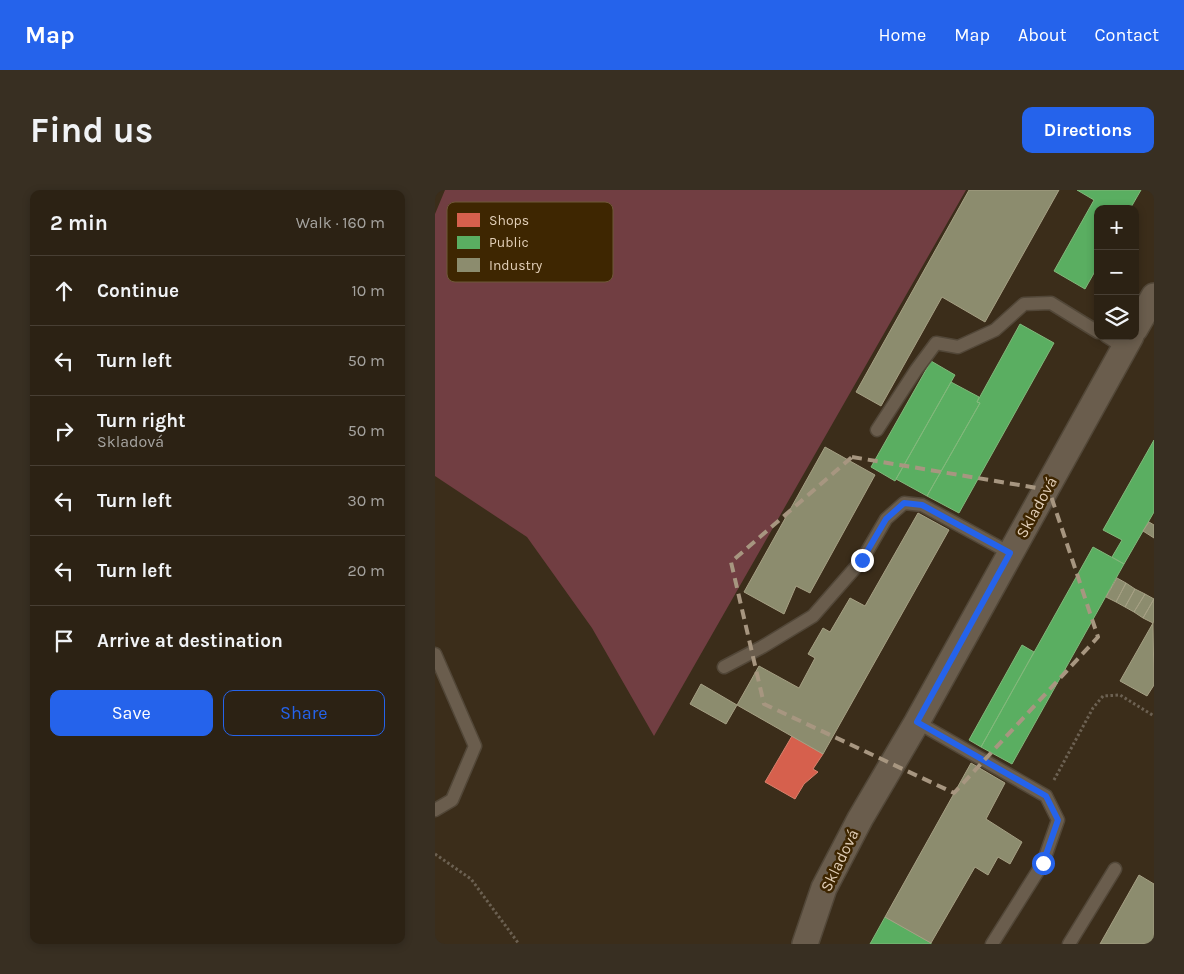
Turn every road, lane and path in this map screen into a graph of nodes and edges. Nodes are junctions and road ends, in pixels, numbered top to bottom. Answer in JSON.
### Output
{"nodes":[{"id":1,"x":1154,"y":296,"type":"edge"},
{"id":2,"x":1139,"y":316,"type":"edge"},
{"id":3,"x":1094,"y":330,"type":"edge"},
{"id":4,"x":1122,"y":340,"type":"edge"},
{"id":5,"x":877,"y":430,"type":"dead end"},
{"id":6,"x":1010,"y":553,"type":"junction"},
{"id":7,"x":435,"y":654,"type":"edge"},
{"id":8,"x":724,"y":667,"type":"dead end"},
{"id":9,"x":1154,"y":716,"type":"edge"},
{"id":10,"x":917,"y":722,"type":"junction"},
{"id":11,"x":1046,"y":796,"type":"junction"},
{"id":12,"x":435,"y":810,"type":"edge"},
{"id":13,"x":435,"y":854,"type":"edge"},
{"id":14,"x":1115,"y":870,"type":"dead end"},
{"id":15,"x":519,"y":944,"type":"edge"},
{"id":16,"x":805,"y":944,"type":"edge"},
{"id":17,"x":992,"y":944,"type":"edge"},
{"id":18,"x":1069,"y":944,"type":"edge"}],
"edges":[{"from":1,"to":2,"type":"street","name":"Skladová"},
{"from":3,"to":5,"type":"lane"},
{"from":4,"to":6,"type":"street","name":"Skladová"},
{"from":6,"to":8,"type":"lane"},
{"from":6,"to":10,"type":"street","name":"Skladová"},
{"from":7,"to":12,"type":"lane"},
{"from":9,"to":11,"type":"path"},
{"from":10,"to":11,"type":"lane"},
{"from":10,"to":16,"type":"street","name":"Skladová"},
{"from":11,"to":17,"type":"lane"},
{"from":13,"to":15,"type":"path"},
{"from":14,"to":18,"type":"lane"}]}
